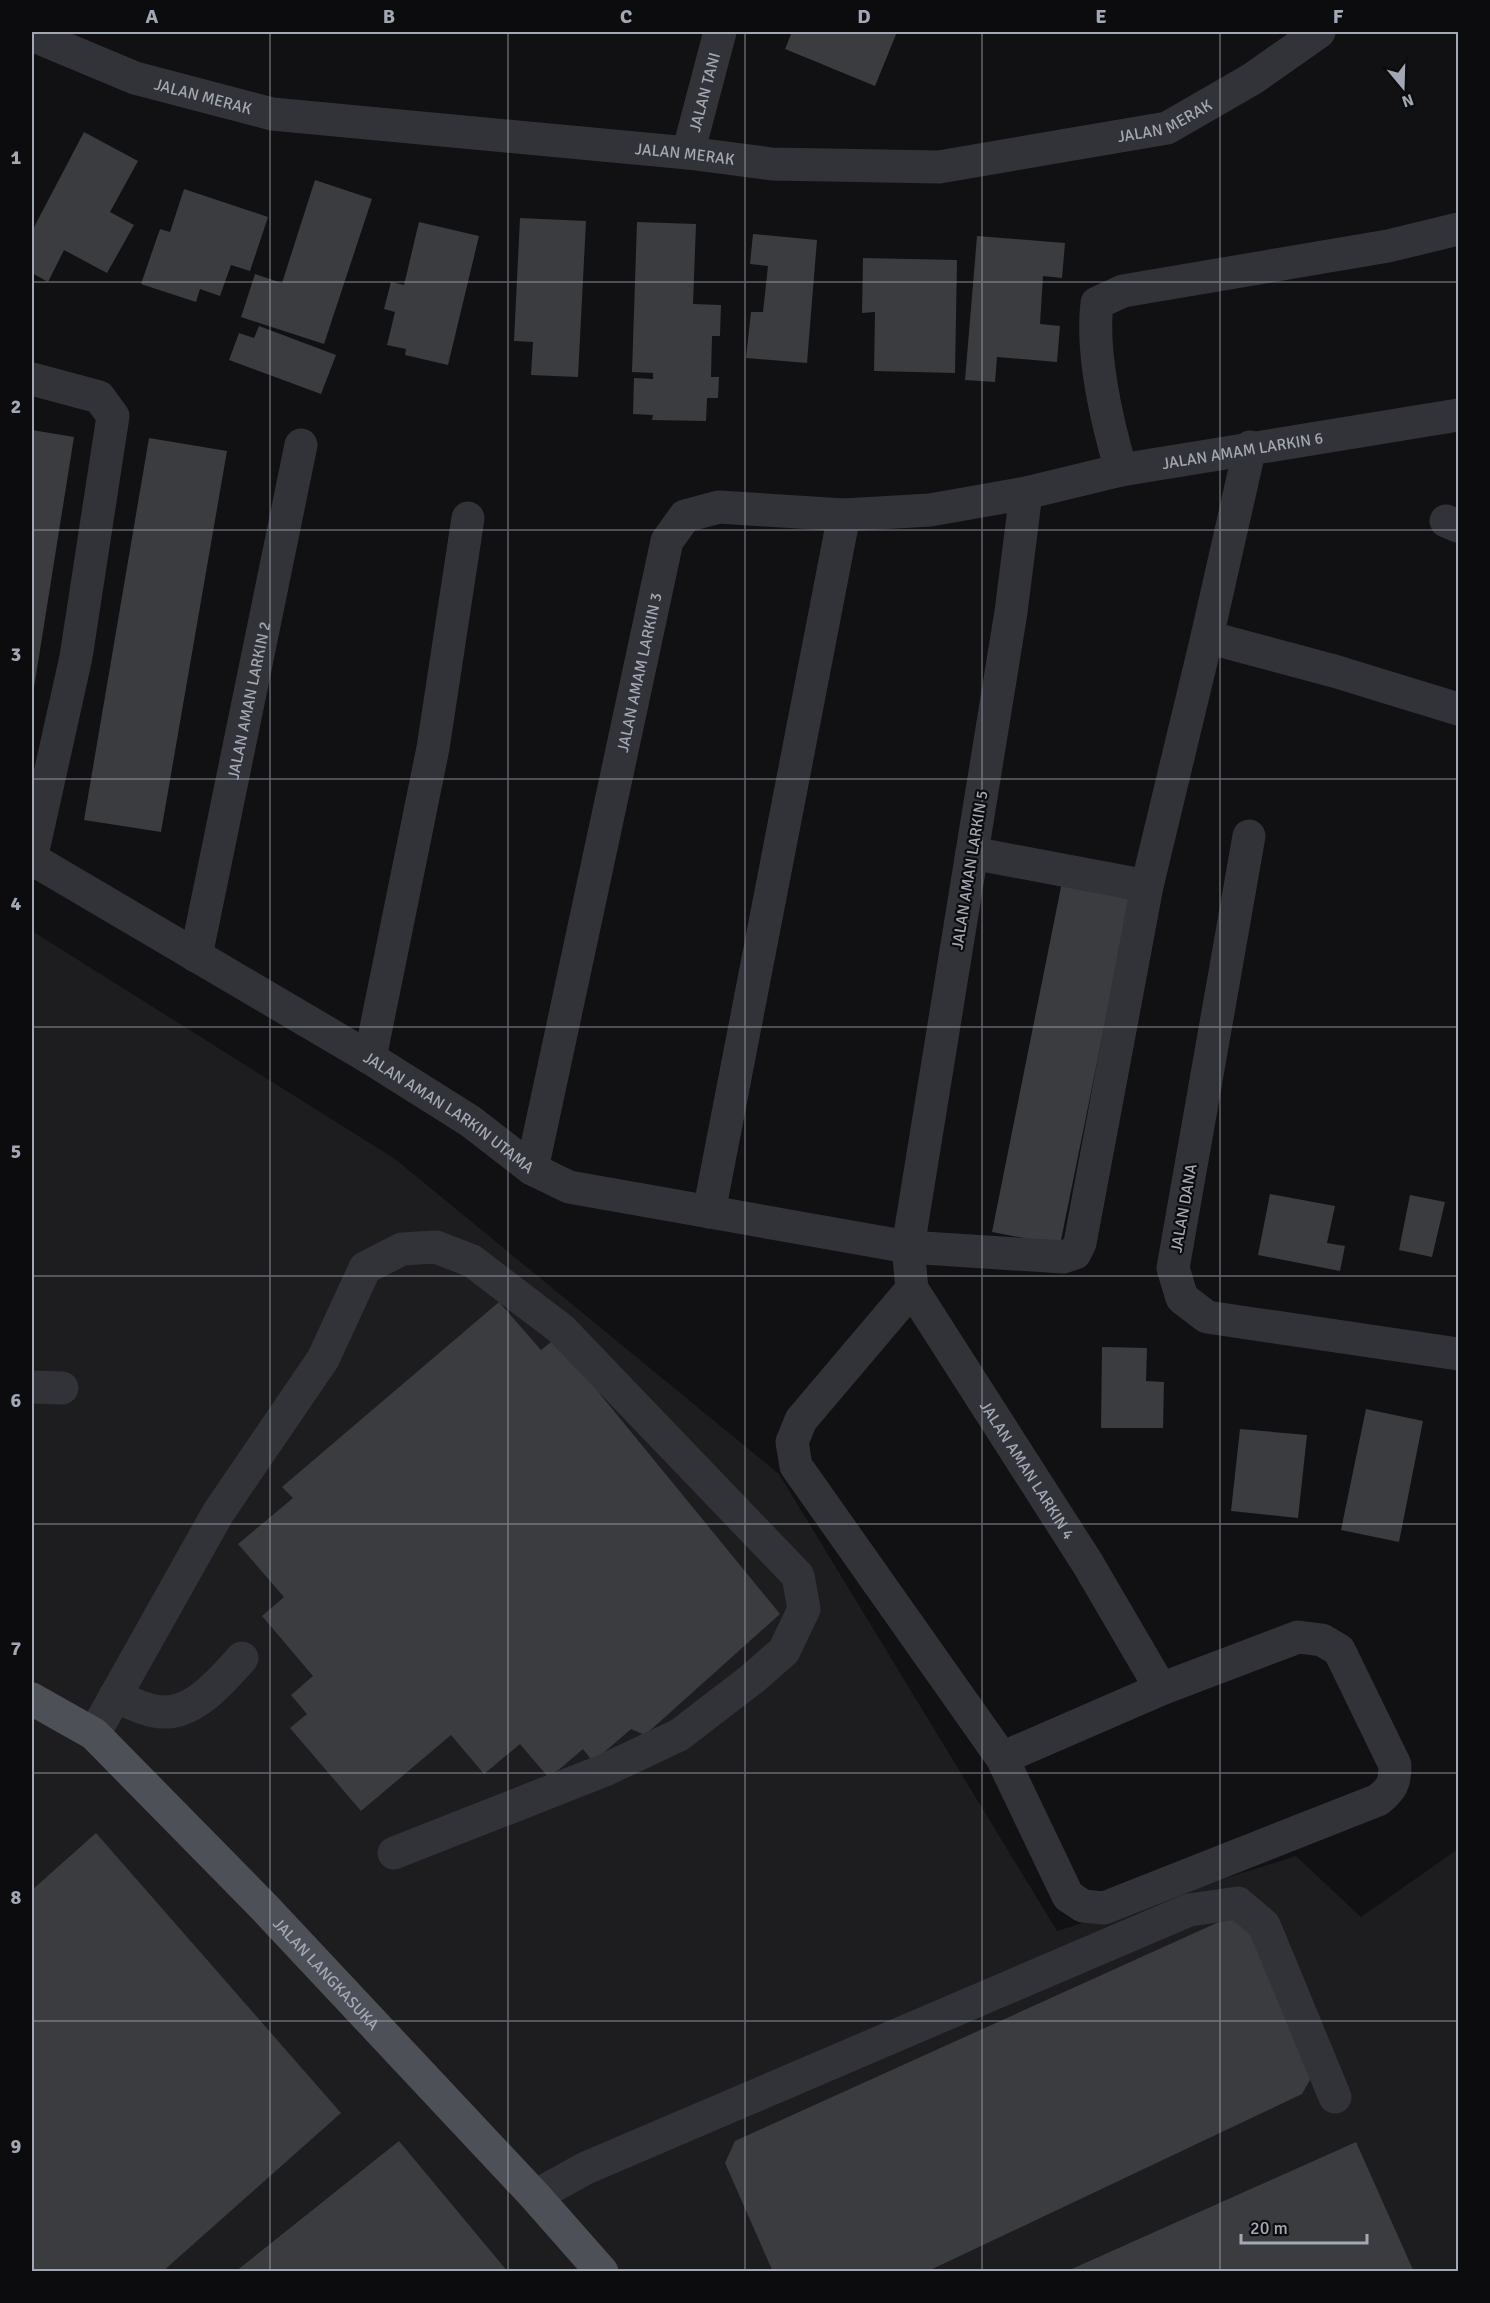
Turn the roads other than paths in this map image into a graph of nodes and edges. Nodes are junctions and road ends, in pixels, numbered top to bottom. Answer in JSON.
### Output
{"nodes":[{"id":1,"x":720,"y":32,"type":"edge"},
{"id":2,"x":1319,"y":32,"type":"edge"},
{"id":3,"x":32,"y":35,"type":"edge"},
{"id":4,"x":688,"y":153,"type":"junction"},
{"id":5,"x":1458,"y":230,"type":"edge"},
{"id":6,"x":32,"y":379,"type":"edge"},
{"id":7,"x":1458,"y":415,"type":"edge"},
{"id":8,"x":301,"y":445,"type":"dead end"},
{"id":9,"x":1250,"y":447,"type":"junction"},
{"id":10,"x":1121,"y":470,"type":"junction"},
{"id":11,"x":1026,"y":493,"type":"junction"},
{"id":12,"x":844,"y":515,"type":"junction"},
{"id":13,"x":468,"y":518,"type":"dead end"},
{"id":14,"x":1207,"y":637,"type":"junction"},
{"id":15,"x":1458,"y":710,"type":"edge"},
{"id":16,"x":1249,"y":836,"type":"dead end"},
{"id":17,"x":972,"y":853,"type":"junction"},
{"id":18,"x":32,"y":857,"type":"edge"},
{"id":19,"x":1147,"y":886,"type":"junction"},
{"id":20,"x":196,"y":956,"type":"junction"},
{"id":21,"x":370,"y":1058,"type":"junction"},
{"id":22,"x":532,"y":1169,"type":"junction"},
{"id":23,"x":709,"y":1212,"type":"junction"},
{"id":24,"x":908,"y":1246,"type":"junction"},
{"id":25,"x":912,"y":1289,"type":"junction"},
{"id":26,"x":1458,"y":1354,"type":"edge"},
{"id":27,"x":242,"y":1658,"type":"dead end"},
{"id":28,"x":1161,"y":1689,"type":"junction"},
{"id":29,"x":115,"y":1696,"type":"junction"},
{"id":30,"x":32,"y":1699,"type":"edge"},
{"id":31,"x":94,"y":1734,"type":"junction"},
{"id":32,"x":1002,"y":1758,"type":"junction"},
{"id":33,"x":394,"y":1853,"type":"dead end"},
{"id":34,"x":1335,"y":2097,"type":"dead end"},
{"id":35,"x":535,"y":2196,"type":"junction"},
{"id":36,"x":602,"y":2271,"type":"edge"}],
"edges":[{"from":1,"to":4,"type":"street","name":"JALAN TANI"},
{"from":2,"to":4,"type":"street","name":"JALAN MERAK"},
{"from":3,"to":4,"type":"street","name":"JALAN MERAK"},
{"from":5,"to":10,"type":"street"},
{"from":6,"to":18,"type":"street"},
{"from":7,"to":9,"type":"street","name":"JALAN AMAM LARKIN 6"},
{"from":8,"to":20,"type":"street","name":"JALAN AMAN LARKIN 2"},
{"from":9,"to":10,"type":"street","name":"JALAN AMAM LARKIN 6"},
{"from":9,"to":14,"type":"street"},
{"from":10,"to":11,"type":"street","name":"JALAN AMAM LARKIN 6"},
{"from":11,"to":12,"type":"street","name":"JALAN AMAM LARKIN 3"},
{"from":11,"to":17,"type":"street","name":"JALAN AMAN LARKIN 5"},
{"from":12,"to":22,"type":"street","name":"JALAN AMAM LARKIN 3"},
{"from":12,"to":23,"type":"street"},
{"from":13,"to":21,"type":"street"},
{"from":14,"to":15,"type":"street"},
{"from":14,"to":19,"type":"street"},
{"from":16,"to":26,"type":"street","name":"JALAN DANA"},
{"from":17,"to":19,"type":"street"},
{"from":17,"to":24,"type":"street","name":"JALAN AMAN LARKIN 5"},
{"from":18,"to":20,"type":"street","name":"JALAN AMAN LARKIN UTAMA"},
{"from":19,"to":24,"type":"street","name":"JALAN AMAN LARKIN UTAMA"},
{"from":20,"to":21,"type":"street","name":"JALAN AMAN LARKIN UTAMA"},
{"from":21,"to":22,"type":"street","name":"JALAN AMAN LARKIN UTAMA"},
{"from":22,"to":23,"type":"street","name":"JALAN AMAN LARKIN UTAMA"},
{"from":23,"to":24,"type":"street","name":"JALAN AMAN LARKIN UTAMA"},
{"from":24,"to":25,"type":"street","name":"JALAN AMAN LARKIN 4"},
{"from":25,"to":28,"type":"street","name":"JALAN AMAN LARKIN 4"},
{"from":25,"to":32,"type":"street"},
{"from":27,"to":29,"type":"street"},
{"from":28,"to":32,"type":"street"},
{"from":28,"to":32,"type":"street"},
{"from":29,"to":31,"type":"street"},
{"from":29,"to":33,"type":"street"},
{"from":30,"to":31,"type":"main road","name":"JALAN LANGKASUKA"},
{"from":31,"to":35,"type":"main road","name":"JALAN LANGKASUKA"},
{"from":34,"to":35,"type":"street"},
{"from":35,"to":36,"type":"main road","name":"JALAN LANGKASUKA"}]}
